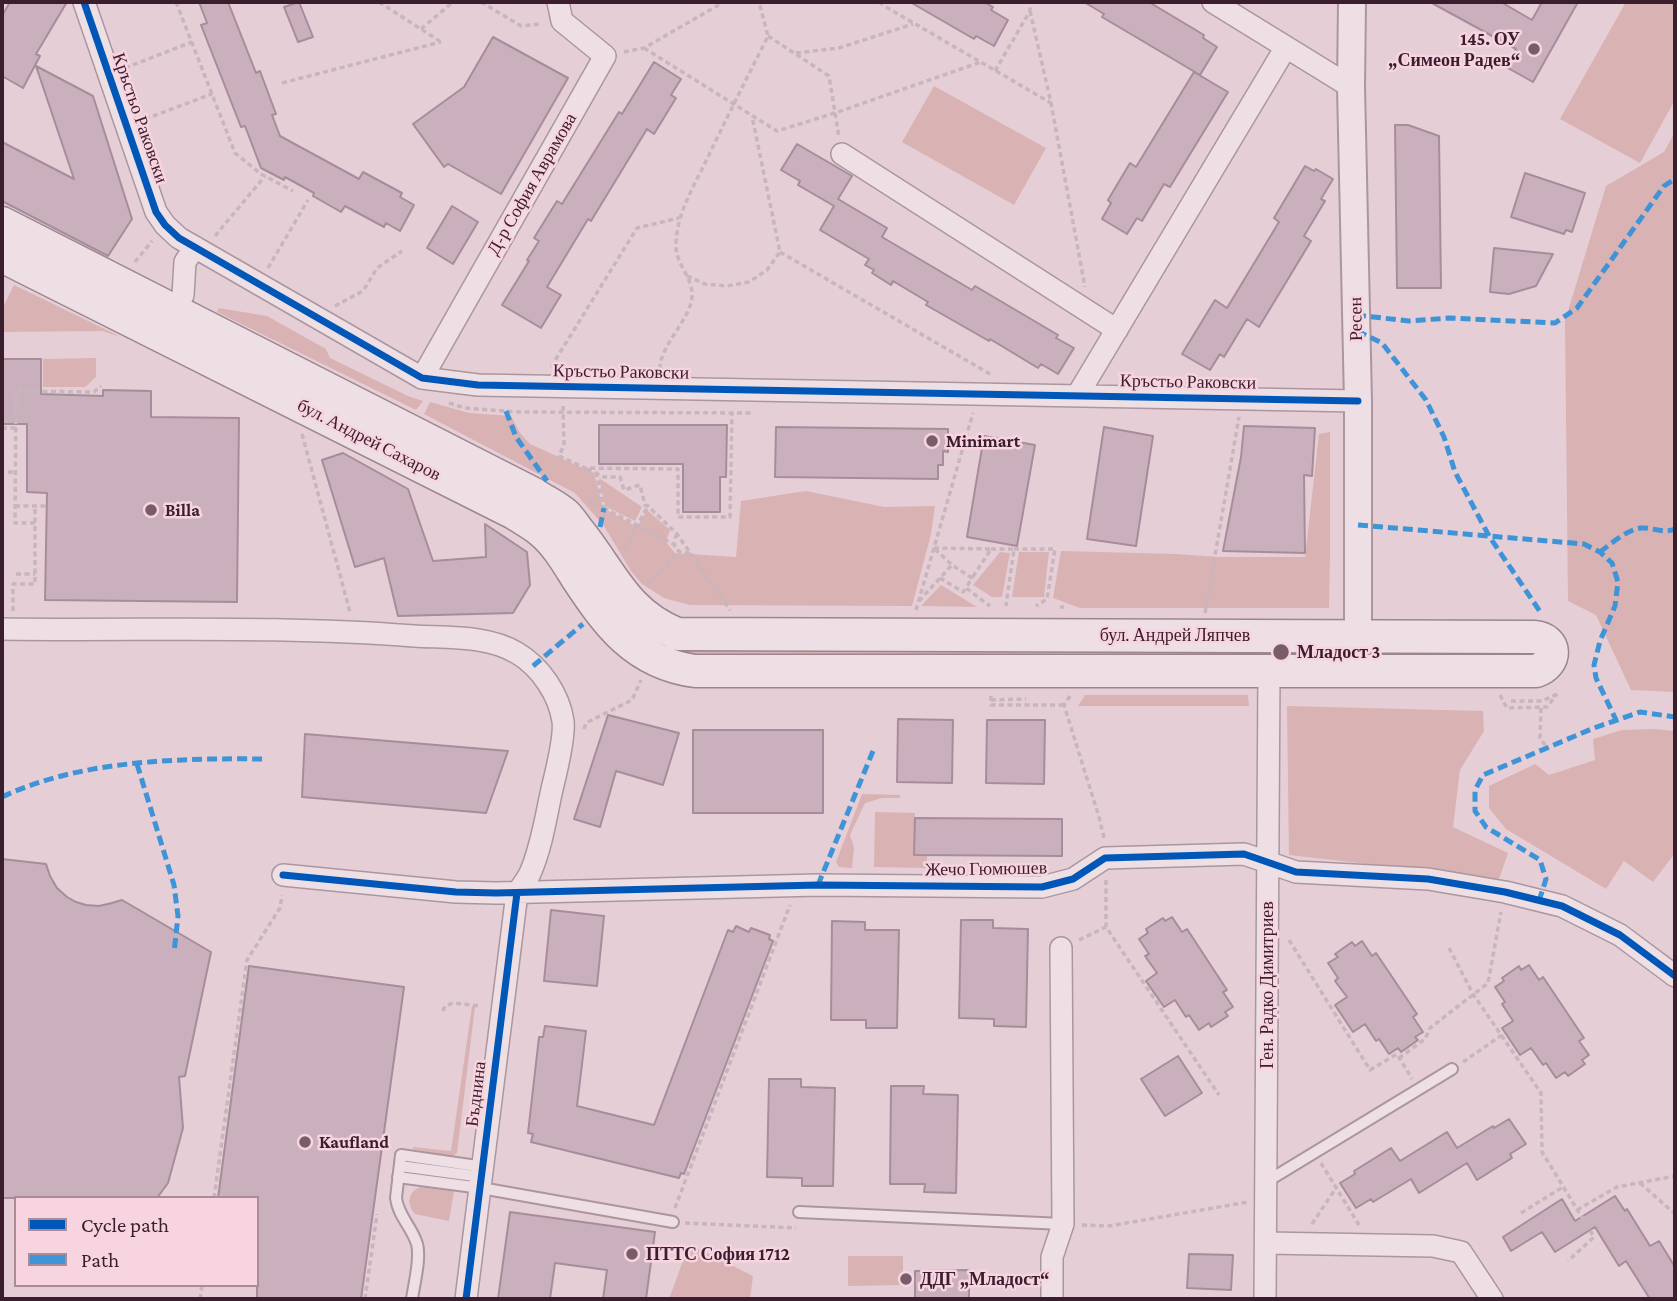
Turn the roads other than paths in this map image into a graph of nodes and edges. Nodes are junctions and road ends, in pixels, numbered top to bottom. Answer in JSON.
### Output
{"nodes":[{"id":1,"x":84,"y":2,"type":"edge"},
{"id":2,"x":558,"y":2,"type":"edge"},
{"id":3,"x":1213,"y":2,"type":"edge"},
{"id":4,"x":1352,"y":2,"type":"edge"},
{"id":5,"x":1286,"y":47,"type":"junction"},
{"id":6,"x":1352,"y":87,"type":"junction"},
{"id":7,"x":842,"y":154,"type":"road end"},
{"id":8,"x":2,"y":223,"type":"edge"},
{"id":9,"x":198,"y":249,"type":"junction"},
{"id":10,"x":2,"y":256,"type":"edge"},
{"id":11,"x":175,"y":310,"type":"junction"},
{"id":12,"x":1117,"y":330,"type":"junction"},
{"id":13,"x":422,"y":378,"type":"junction"},
{"id":14,"x":1077,"y":396,"type":"junction"},
{"id":15,"x":1358,"y":401,"type":"junction"},
{"id":16,"x":597,"y":563,"type":"junction"},
{"id":17,"x":7,"y":621,"type":"edge"},
{"id":18,"x":1358,"y":636,"type":"junction"},
{"id":19,"x":669,"y":654,"type":"junction"},
{"id":20,"x":1269,"y":671,"type":"junction"},
{"id":21,"x":1268,"y":863,"type":"junction"},
{"id":22,"x":284,"y":875,"type":"road end"},
{"id":23,"x":517,"y":893,"type":"junction"},
{"id":24,"x":1061,"y":948,"type":"road end"},
{"id":25,"x":1675,"y":976,"type":"edge"},
{"id":26,"x":1452,"y":1069,"type":"road end"},
{"id":27,"x":400,"y":1166,"type":"junction"},
{"id":28,"x":482,"y":1177,"type":"junction"},
{"id":29,"x":1266,"y":1182,"type":"junction"},
{"id":30,"x":799,"y":1212,"type":"dead end"},
{"id":31,"x":673,"y":1217,"type":"road end"},
{"id":32,"x":1063,"y":1224,"type":"junction"},
{"id":33,"x":1266,"y":1242,"type":"junction"},
{"id":34,"x":412,"y":1299,"type":"edge"},
{"id":35,"x":466,"y":1299,"type":"edge"},
{"id":36,"x":1052,"y":1299,"type":"edge"},
{"id":37,"x":1265,"y":1299,"type":"edge"},
{"id":38,"x":1492,"y":1299,"type":"edge"}],
"edges":[{"from":1,"to":9,"type":"street","name":"Кръстьо Раковски"},
{"from":2,"to":13,"type":"street","name":"Д-р София Аврамова"},
{"from":3,"to":5,"type":"street"},
{"from":4,"to":6,"type":"street","name":"Ресен"},
{"from":5,"to":6,"type":"street"},
{"from":5,"to":12,"type":"street"},
{"from":6,"to":15,"type":"street","name":"Ресен"},
{"from":7,"to":12,"type":"street"},
{"from":8,"to":11,"type":"main road","name":"бул. Андрей Сахаров"},
{"from":9,"to":11,"type":"street"},
{"from":9,"to":13,"type":"street","name":"Кръстьо Раковски"},
{"from":10,"to":16,"type":"main road","name":"бул. Андрей Сахаров"},
{"from":11,"to":16,"type":"main road","name":"бул. Андрей Сахаров"},
{"from":12,"to":14,"type":"street"},
{"from":13,"to":14,"type":"street","name":"Кръстьо Раковски"},
{"from":14,"to":15,"type":"street","name":"Кръстьо Раковски"},
{"from":15,"to":18,"type":"street","name":"Ресен"},
{"from":16,"to":19,"type":"main road","name":"бул. Андрей Сахаров"},
{"from":17,"to":23,"type":"street"},
{"from":18,"to":19,"type":"main road","name":"бул. Андрей Ляпчев"},
{"from":18,"to":20,"type":"main road","name":"бул. Андрей Ляпчев"},
{"from":19,"to":20,"type":"main road","name":"бул. Андрей Ляпчев"},
{"from":20,"to":21,"type":"street","name":"Ген. Радко Димитриев"},
{"from":21,"to":23,"type":"street","name":"Жечо Гюмюшев"},
{"from":21,"to":25,"type":"street","name":"Жечо Гюмюшев"},
{"from":21,"to":29,"type":"street","name":"Ген. Радко Димитриев"},
{"from":22,"to":23,"type":"street","name":"Жечо Гюмюшев"},
{"from":23,"to":28,"type":"street","name":"Бъднина"},
{"from":24,"to":32,"type":"street"},
{"from":26,"to":29,"type":"lane"},
{"from":27,"to":28,"type":"lane"},
{"from":27,"to":28,"type":"lane"},
{"from":27,"to":34,"type":"lane"},
{"from":28,"to":31,"type":"lane"},
{"from":28,"to":35,"type":"street","name":"Бъднина"},
{"from":29,"to":33,"type":"street","name":"Ген. Радко Димитриев"},
{"from":30,"to":32,"type":"lane"},
{"from":32,"to":36,"type":"street"},
{"from":33,"to":37,"type":"street","name":"Ген. Радко Димитриев"},
{"from":33,"to":38,"type":"street"}]}
